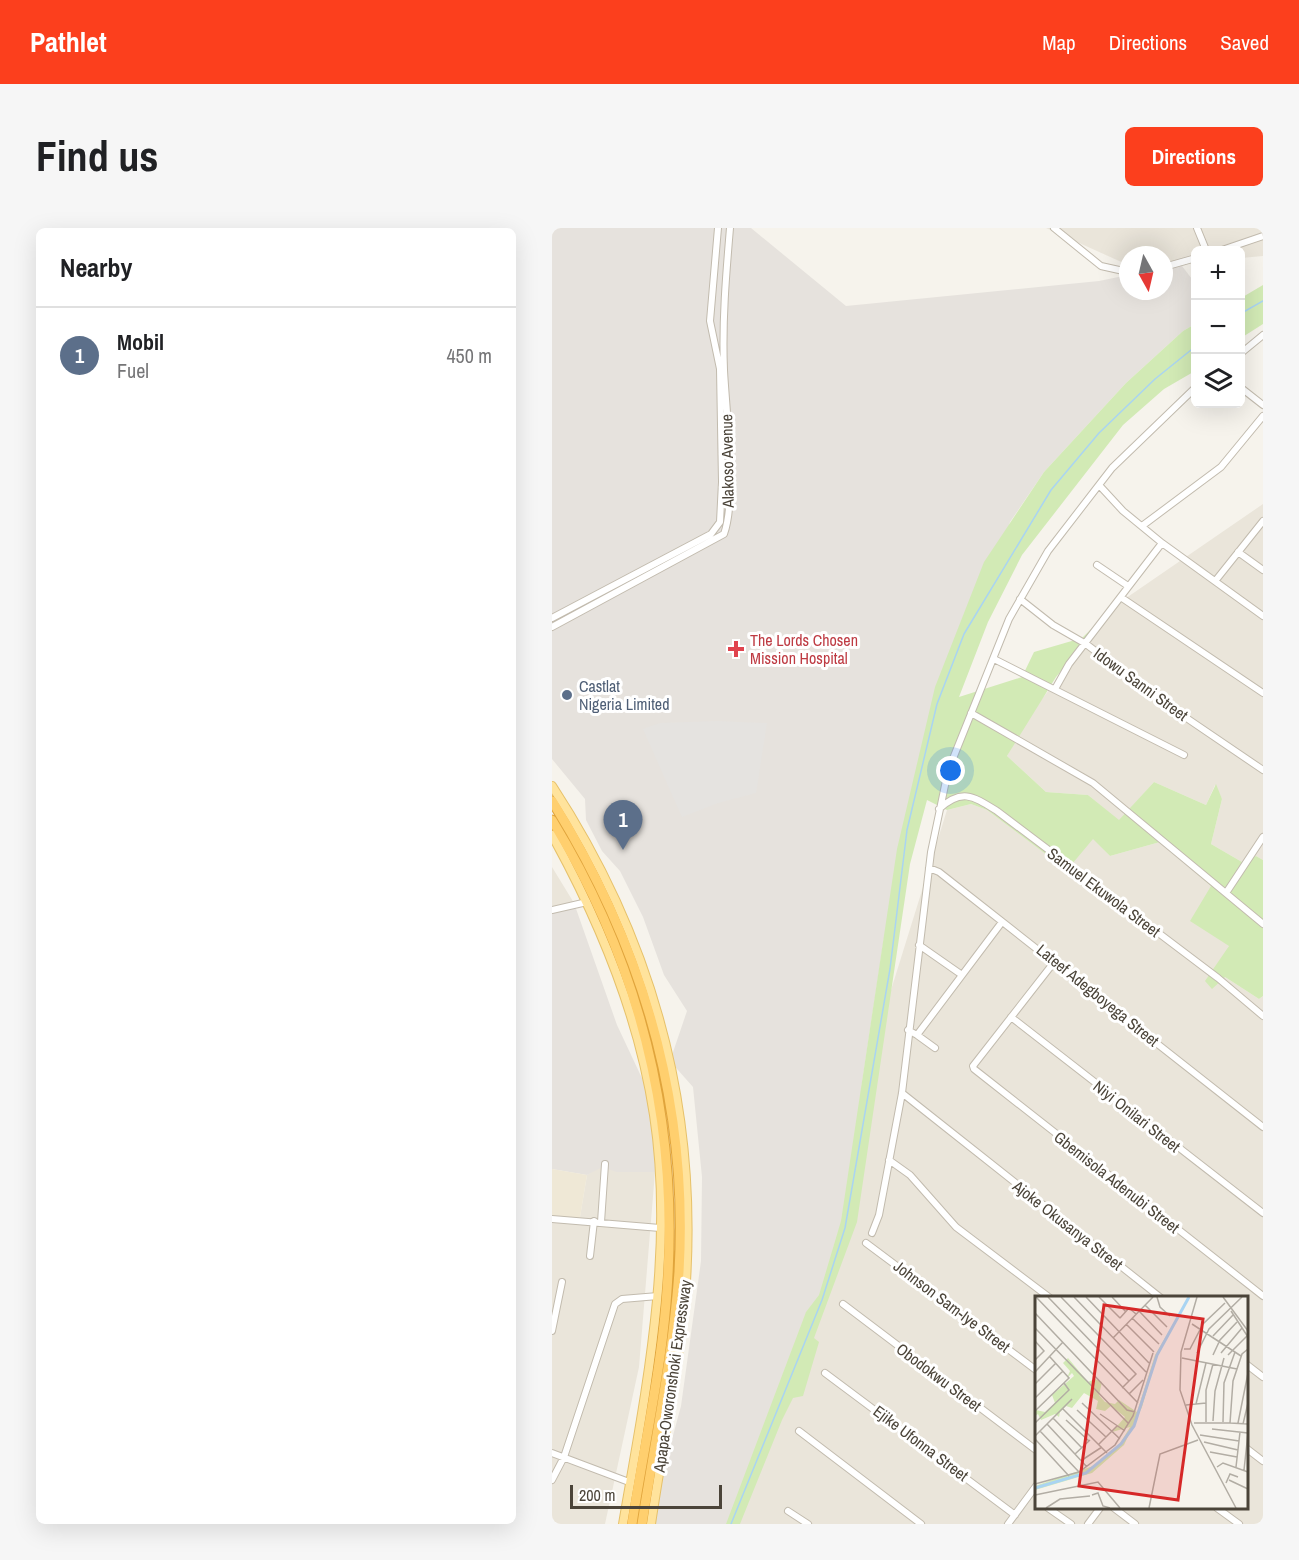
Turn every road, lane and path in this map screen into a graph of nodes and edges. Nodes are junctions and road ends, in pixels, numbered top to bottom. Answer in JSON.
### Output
{"nodes":[{"id":1,"x":718,"y":228,"type":"edge"},
{"id":2,"x":730,"y":228,"type":"edge"},
{"id":3,"x":1054,"y":228,"type":"edge"},
{"id":4,"x":1197,"y":228,"type":"edge"},
{"id":5,"x":1263,"y":236,"type":"edge"},
{"id":6,"x":1204,"y":246,"type":"edge"},
{"id":7,"x":1233,"y":246,"type":"edge"},
{"id":8,"x":1191,"y":259,"type":"edge"},
{"id":9,"x":1173,"y":264,"type":"edge"},
{"id":10,"x":1119,"y":270,"type":"edge"},
{"id":11,"x":710,"y":323,"type":"junction"},
{"id":12,"x":723,"y":323,"type":"junction"},
{"id":13,"x":1263,"y":335,"type":"edge"},
{"id":14,"x":1245,"y":350,"type":"edge"},
{"id":15,"x":1245,"y":391,"type":"edge"},
{"id":16,"x":1191,"y":392,"type":"edge"},
{"id":17,"x":1263,"y":405,"type":"edge"},
{"id":18,"x":1263,"y":416,"type":"edge"},
{"id":19,"x":1100,"y":485,"type":"junction"},
{"id":20,"x":1263,"y":521,"type":"edge"},
{"id":21,"x":1142,"y":526,"type":"junction"},
{"id":22,"x":1162,"y":543,"type":"junction"},
{"id":23,"x":1238,"y":552,"type":"junction"},
{"id":24,"x":1097,"y":565,"type":"dead end"},
{"id":25,"x":1263,"y":570,"type":"edge"},
{"id":26,"x":1216,"y":580,"type":"junction"},
{"id":27,"x":1128,"y":586,"type":"junction"},
{"id":28,"x":1122,"y":598,"type":"junction"},
{"id":29,"x":1020,"y":599,"type":"junction"},
{"id":30,"x":1263,"y":616,"type":"edge"},
{"id":31,"x":552,"y":618,"type":"edge"},
{"id":32,"x":552,"y":627,"type":"edge"},
{"id":33,"x":1086,"y":644,"type":"junction"},
{"id":34,"x":994,"y":659,"type":"junction"},
{"id":35,"x":1055,"y":689,"type":"junction"},
{"id":36,"x":1263,"y":693,"type":"edge"},
{"id":37,"x":971,"y":713,"type":"junction"},
{"id":38,"x":1184,"y":755,"type":"dead end"},
{"id":39,"x":1263,"y":770,"type":"edge"},
{"id":40,"x":552,"y":786,"type":"edge"},
{"id":41,"x":552,"y":801,"type":"edge"},
{"id":42,"x":939,"y":810,"type":"junction"},
{"id":43,"x":552,"y":820,"type":"edge"},
{"id":44,"x":552,"y":835,"type":"edge"},
{"id":45,"x":1263,"y":837,"type":"edge"},
{"id":46,"x":1261,"y":849,"type":"edge"},
{"id":47,"x":929,"y":868,"type":"junction"},
{"id":48,"x":586,"y":890,"type":"junction"},
{"id":49,"x":1226,"y":893,"type":"junction"},
{"id":50,"x":587,"y":902,"type":"junction"},
{"id":51,"x":552,"y":910,"type":"edge"},
{"id":52,"x":1002,"y":922,"type":"junction"},
{"id":53,"x":1263,"y":924,"type":"edge"},
{"id":54,"x":919,"y":945,"type":"junction"},
{"id":55,"x":1055,"y":961,"type":"junction"},
{"id":56,"x":962,"y":975,"type":"junction"},
{"id":57,"x":650,"y":998,"type":"junction"},
{"id":58,"x":1263,"y":1016,"type":"edge"},
{"id":59,"x":1011,"y":1017,"type":"junction"},
{"id":60,"x":908,"y":1030,"type":"junction"},
{"id":61,"x":917,"y":1035,"type":"junction"},
{"id":62,"x":935,"y":1048,"type":"dead end"},
{"id":63,"x":902,"y":1093,"type":"junction"},
{"id":64,"x":1263,"y":1127,"type":"edge"},
{"id":65,"x":889,"y":1160,"type":"junction"},
{"id":66,"x":605,"y":1164,"type":"dead end"},
{"id":67,"x":1263,"y":1213,"type":"edge"},
{"id":68,"x":552,"y":1219,"type":"edge"},
{"id":69,"x":598,"y":1222,"type":"junction"},
{"id":70,"x":660,"y":1228,"type":"junction"},
{"id":71,"x":872,"y":1233,"type":"dead end"},
{"id":72,"x":867,"y":1244,"type":"dead end"},
{"id":73,"x":590,"y":1256,"type":"dead end"},
{"id":74,"x":562,"y":1282,"type":"dead end"},
{"id":75,"x":657,"y":1296,"type":"junction"},
{"id":76,"x":1047,"y":1296,"type":"edge"},
{"id":77,"x":1158,"y":1296,"type":"edge"},
{"id":78,"x":1263,"y":1296,"type":"edge"},
{"id":79,"x":843,"y":1304,"type":"dead end"},
{"id":80,"x":552,"y":1331,"type":"edge"},
{"id":81,"x":1248,"y":1366,"type":"edge"},
{"id":82,"x":1035,"y":1369,"type":"edge"},
{"id":83,"x":825,"y":1373,"type":"dead end"},
{"id":84,"x":1263,"y":1377,"type":"edge"},
{"id":85,"x":799,"y":1431,"type":"dead end"},
{"id":86,"x":1035,"y":1449,"type":"edge"},
{"id":87,"x":1248,"y":1450,"type":"edge"},
{"id":88,"x":552,"y":1453,"type":"edge"},
{"id":89,"x":564,"y":1457,"type":"junction"},
{"id":90,"x":1263,"y":1461,"type":"edge"},
{"id":91,"x":552,"y":1480,"type":"edge"},
{"id":92,"x":629,"y":1482,"type":"junction"},
{"id":93,"x":1035,"y":1488,"type":"edge"},
{"id":94,"x":1030,"y":1495,"type":"junction"},
{"id":95,"x":1035,"y":1498,"type":"edge"},
{"id":96,"x":1049,"y":1509,"type":"edge"},
{"id":97,"x":1099,"y":1509,"type":"edge"},
{"id":98,"x":1115,"y":1509,"type":"edge"},
{"id":99,"x":1218,"y":1509,"type":"edge"},
{"id":100,"x":788,"y":1510,"type":"dead end"},
{"id":101,"x":1015,"y":1515,"type":"junction"},
{"id":102,"x":623,"y":1524,"type":"edge"},
{"id":103,"x":632,"y":1524,"type":"edge"},
{"id":104,"x":642,"y":1524,"type":"edge"},
{"id":105,"x":651,"y":1524,"type":"edge"},
{"id":106,"x":808,"y":1524,"type":"edge"},
{"id":107,"x":921,"y":1524,"type":"edge"},
{"id":108,"x":1008,"y":1524,"type":"edge"},
{"id":109,"x":1071,"y":1524,"type":"edge"},
{"id":110,"x":1088,"y":1524,"type":"edge"},
{"id":111,"x":1135,"y":1524,"type":"edge"},
{"id":112,"x":1239,"y":1524,"type":"edge"}],
"edges":[{"from":1,"to":11,"type":"street","name":"Alakoso Avenue"},
{"from":2,"to":12,"type":"street","name":"Alakoso Avenue"},
{"from":3,"to":10,"type":"street"},
{"from":4,"to":6,"type":"street"},
{"from":5,"to":7,"type":"street"},
{"from":8,"to":9,"type":"street"},
{"from":11,"to":12,"type":"street"},
{"from":11,"to":31,"type":"street","name":"Alakoso Avenue"},
{"from":12,"to":32,"type":"street","name":"Alakoso Avenue"},
{"from":13,"to":14,"type":"street"},
{"from":15,"to":17,"type":"street"},
{"from":16,"to":19,"type":"street"},
{"from":18,"to":21,"type":"street"},
{"from":19,"to":21,"type":"street"},
{"from":19,"to":29,"type":"street"},
{"from":20,"to":23,"type":"street"},
{"from":21,"to":22,"type":"street"},
{"from":22,"to":26,"type":"street"},
{"from":22,"to":27,"type":"street"},
{"from":23,"to":25,"type":"street"},
{"from":23,"to":26,"type":"street"},
{"from":24,"to":27,"type":"street"},
{"from":26,"to":30,"type":"street"},
{"from":27,"to":28,"type":"street"},
{"from":28,"to":33,"type":"street"},
{"from":28,"to":36,"type":"street"},
{"from":29,"to":33,"type":"street","name":"Idowu Sanni Street"},
{"from":29,"to":34,"type":"street"},
{"from":33,"to":35,"type":"street"},
{"from":33,"to":39,"type":"street","name":"Idowu Sanni Street"},
{"from":34,"to":35,"type":"street"},
{"from":34,"to":37,"type":"street"},
{"from":35,"to":38,"type":"street"},
{"from":37,"to":42,"type":"street"},
{"from":37,"to":49,"type":"street"},
{"from":40,"to":57,"type":"main road","name":"Apapa-Oworonshoki Expressway"},
{"from":41,"to":57,"type":"highway","name":"Apapa-Oworonshoki Expressway"},
{"from":42,"to":47,"type":"street"},
{"from":42,"to":58,"type":"street","name":"Samuel Ekuwola Street"},
{"from":43,"to":48,"type":"highway","name":"Apapa-Oworonshoki Expressway"},
{"from":44,"to":48,"type":"main road","name":"Apapa-Oworonshoki Expressway"},
{"from":45,"to":46,"type":"street"},
{"from":46,"to":49,"type":"street"},
{"from":47,"to":52,"type":"street","name":"Lateef Adegboyega Street"},
{"from":47,"to":54,"type":"street"},
{"from":48,"to":50,"type":"main road","name":"Apapa-Oworonshoki Expressway"},
{"from":48,"to":103,"type":"highway","name":"Apapa-Oworonshoki Expressway"},
{"from":49,"to":53,"type":"street"},
{"from":50,"to":51,"type":"street"},
{"from":50,"to":70,"type":"main road","name":"Apapa-Oworonshoki Expressway"},
{"from":52,"to":55,"type":"street","name":"Lateef Adegboyega Street"},
{"from":52,"to":56,"type":"street"},
{"from":54,"to":56,"type":"street"},
{"from":54,"to":60,"type":"street"},
{"from":55,"to":59,"type":"street"},
{"from":55,"to":64,"type":"street","name":"Lateef Adegboyega Street"},
{"from":56,"to":61,"type":"street"},
{"from":57,"to":104,"type":"highway","name":"Apapa-Oworonshoki Expressway"},
{"from":57,"to":105,"type":"main road","name":"Apapa-Oworonshoki Expressway"},
{"from":59,"to":67,"type":"street","name":"Niyi Onilari Street"},
{"from":59,"to":78,"type":"street","name":"Gbemisola Adenubi Street"},
{"from":60,"to":61,"type":"street"},
{"from":60,"to":63,"type":"street"},
{"from":61,"to":62,"type":"street"},
{"from":63,"to":65,"type":"street"},
{"from":63,"to":77,"type":"street","name":"Ajoke Okusanya Street"},
{"from":65,"to":71,"type":"street"},
{"from":65,"to":76,"type":"street"},
{"from":66,"to":69,"type":"street"},
{"from":68,"to":69,"type":"street"},
{"from":69,"to":70,"type":"street"},
{"from":69,"to":73,"type":"street"},
{"from":70,"to":75,"type":"main road","name":"Apapa-Oworonshoki Expressway"},
{"from":72,"to":82,"type":"street","name":"Johnson Sam-Iye Street"},
{"from":74,"to":80,"type":"street"},
{"from":75,"to":89,"type":"street"},
{"from":75,"to":92,"type":"main road","name":"Apapa-Oworonshoki Expressway"},
{"from":79,"to":86,"type":"street","name":"Obodokwu Street"},
{"from":81,"to":84,"type":"street"},
{"from":83,"to":101,"type":"street","name":"Ejike Ufonna Street"},
{"from":85,"to":107,"type":"street"},
{"from":87,"to":90,"type":"street"},
{"from":88,"to":89,"type":"street"},
{"from":89,"to":91,"type":"street"},
{"from":89,"to":92,"type":"street"},
{"from":92,"to":102,"type":"main road","name":"Apapa-Oworonshoki Expressway"},
{"from":93,"to":94,"type":"street"},
{"from":94,"to":95,"type":"street"},
{"from":94,"to":101,"type":"street"},
{"from":96,"to":109,"type":"street"},
{"from":97,"to":110,"type":"street"},
{"from":98,"to":111,"type":"street"},
{"from":99,"to":112,"type":"street"},
{"from":100,"to":106,"type":"street"},
{"from":101,"to":108,"type":"street"}]}
